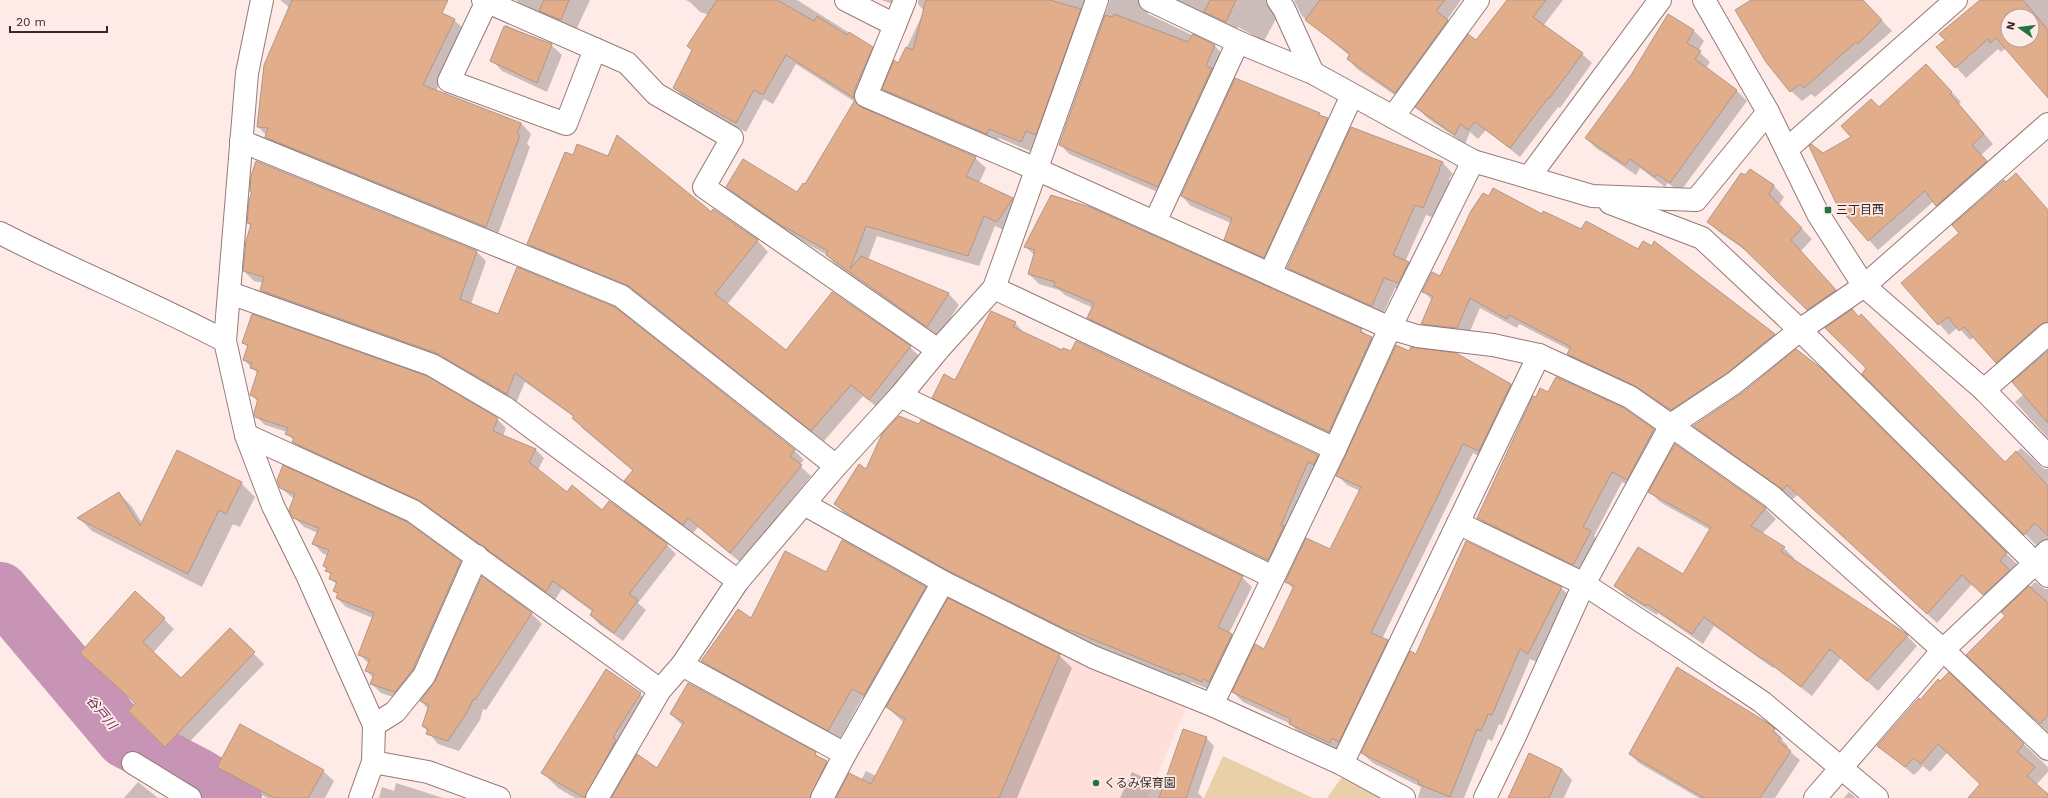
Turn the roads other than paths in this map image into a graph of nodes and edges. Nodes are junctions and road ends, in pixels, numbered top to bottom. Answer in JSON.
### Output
{"nodes":[{"id":1,"x":262,"y":0,"type":"edge"},
{"id":2,"x":846,"y":0,"type":"edge"},
{"id":3,"x":905,"y":0,"type":"edge"},
{"id":4,"x":1097,"y":0,"type":"edge"},
{"id":5,"x":1150,"y":0,"type":"edge"},
{"id":6,"x":1478,"y":0,"type":"edge"},
{"id":7,"x":1660,"y":0,"type":"edge"},
{"id":8,"x":1956,"y":0,"type":"edge"},
{"id":9,"x":485,"y":1,"type":"edge"},
{"id":10,"x":1706,"y":1,"type":"edge"},
{"id":11,"x":1284,"y":3,"type":"edge"},
{"id":12,"x":895,"y":25,"type":"junction"},
{"id":13,"x":1238,"y":42,"type":"junction"},
{"id":14,"x":595,"y":49,"type":"junction"},
{"id":15,"x":1313,"y":73,"type":"junction"},
{"id":16,"x":1352,"y":95,"type":"junction"},
{"id":17,"x":1768,"y":112,"type":"junction"},
{"id":18,"x":1393,"y":117,"type":"junction"},
{"id":19,"x":2048,"y":124,"type":"edge"},
{"id":20,"x":241,"y":141,"type":"junction"},
{"id":21,"x":1787,"y":150,"type":"junction"},
{"id":22,"x":1473,"y":161,"type":"junction"},
{"id":23,"x":1036,"y":169,"type":"junction"},
{"id":24,"x":1530,"y":177,"type":"junction"},
{"id":25,"x":1592,"y":196,"type":"junction"},
{"id":26,"x":1155,"y":222,"type":"junction"},
{"id":27,"x":0,"y":233,"type":"edge"},
{"id":28,"x":1270,"y":274,"type":"junction"},
{"id":29,"x":1864,"y":286,"type":"junction"},
{"id":30,"x":994,"y":288,"type":"junction"},
{"id":31,"x":230,"y":293,"type":"junction"},
{"id":32,"x":1390,"y":328,"type":"junction"},
{"id":33,"x":1800,"y":330,"type":"junction"},
{"id":34,"x":2048,"y":334,"type":"edge"},
{"id":35,"x":225,"y":341,"type":"junction"},
{"id":36,"x":938,"y":350,"type":"junction"},
{"id":37,"x":1539,"y":355,"type":"junction"},
{"id":38,"x":1984,"y":390,"type":"junction"},
{"id":39,"x":900,"y":396,"type":"junction"},
{"id":40,"x":1671,"y":425,"type":"junction"},
{"id":41,"x":246,"y":435,"type":"junction"},
{"id":42,"x":1335,"y":449,"type":"junction"},
{"id":43,"x":2048,"y":456,"type":"edge"},
{"id":44,"x":836,"y":466,"type":"junction"},
{"id":45,"x":804,"y":504,"type":"junction"},
{"id":46,"x":1458,"y":523,"type":"junction"},
{"id":47,"x":477,"y":556,"type":"junction"},
{"id":48,"x":2044,"y":563,"type":"edge"},
{"id":49,"x":1272,"y":577,"type":"junction"},
{"id":50,"x":738,"y":581,"type":"junction"},
{"id":51,"x":943,"y":582,"type":"junction"},
{"id":52,"x":1584,"y":584,"type":"junction"},
{"id":53,"x":1943,"y":650,"type":"junction"},
{"id":54,"x":682,"y":665,"type":"junction"},
{"id":55,"x":660,"y":690,"type":"junction"},
{"id":56,"x":1212,"y":705,"type":"junction"},
{"id":57,"x":374,"y":725,"type":"junction"},
{"id":58,"x":2048,"y":749,"type":"edge"},
{"id":59,"x":844,"y":754,"type":"junction"},
{"id":60,"x":373,"y":762,"type":"junction"},
{"id":61,"x":133,"y":763,"type":"dead end"},
{"id":62,"x":1342,"y":764,"type":"junction"},
{"id":63,"x":1842,"y":768,"type":"junction"},
{"id":64,"x":190,"y":798,"type":"edge"},
{"id":65,"x":360,"y":798,"type":"edge"},
{"id":66,"x":499,"y":798,"type":"edge"},
{"id":67,"x":597,"y":798,"type":"edge"},
{"id":68,"x":822,"y":798,"type":"edge"},
{"id":69,"x":1403,"y":798,"type":"edge"},
{"id":70,"x":1485,"y":798,"type":"edge"},
{"id":71,"x":1816,"y":798,"type":"edge"},
{"id":72,"x":1877,"y":798,"type":"edge"}],
"edges":[{"from":1,"to":20,"type":"street"},
{"from":2,"to":12,"type":"street"},
{"from":3,"to":12,"type":"street"},
{"from":4,"to":23,"type":"street"},
{"from":5,"to":13,"type":"street"},
{"from":6,"to":18,"type":"street"},
{"from":7,"to":24,"type":"street"},
{"from":8,"to":21,"type":"street"},
{"from":9,"to":14,"type":"street"},
{"from":9,"to":14,"type":"street"},
{"from":10,"to":17,"type":"street"},
{"from":11,"to":15,"type":"street"},
{"from":12,"to":23,"type":"street"},
{"from":13,"to":15,"type":"street"},
{"from":13,"to":26,"type":"street"},
{"from":14,"to":36,"type":"street"},
{"from":15,"to":16,"type":"street"},
{"from":16,"to":18,"type":"street"},
{"from":16,"to":28,"type":"street"},
{"from":17,"to":21,"type":"street"},
{"from":17,"to":25,"type":"street"},
{"from":18,"to":22,"type":"street"},
{"from":19,"to":29,"type":"street"},
{"from":20,"to":31,"type":"street"},
{"from":20,"to":44,"type":"street"},
{"from":21,"to":29,"type":"street"},
{"from":22,"to":24,"type":"street"},
{"from":22,"to":32,"type":"street"},
{"from":23,"to":26,"type":"street"},
{"from":23,"to":30,"type":"street"},
{"from":24,"to":25,"type":"street"},
{"from":25,"to":33,"type":"street"},
{"from":26,"to":28,"type":"street"},
{"from":27,"to":35,"type":"street"},
{"from":28,"to":32,"type":"street"},
{"from":29,"to":33,"type":"street"},
{"from":29,"to":38,"type":"street"},
{"from":30,"to":36,"type":"street"},
{"from":30,"to":42,"type":"street"},
{"from":31,"to":35,"type":"street"},
{"from":31,"to":50,"type":"street"},
{"from":32,"to":37,"type":"street"},
{"from":32,"to":42,"type":"street"},
{"from":33,"to":40,"type":"street"},
{"from":33,"to":48,"type":"street"},
{"from":34,"to":38,"type":"street"},
{"from":35,"to":41,"type":"street"},
{"from":36,"to":39,"type":"street"},
{"from":37,"to":40,"type":"street"},
{"from":37,"to":46,"type":"street"},
{"from":38,"to":43,"type":"street"},
{"from":39,"to":44,"type":"street"},
{"from":39,"to":49,"type":"street"},
{"from":40,"to":52,"type":"street"},
{"from":40,"to":53,"type":"street"},
{"from":41,"to":47,"type":"street"},
{"from":41,"to":57,"type":"street"},
{"from":42,"to":49,"type":"street"},
{"from":44,"to":45,"type":"street"},
{"from":45,"to":50,"type":"street"},
{"from":45,"to":51,"type":"street"},
{"from":46,"to":52,"type":"street"},
{"from":46,"to":62,"type":"street"},
{"from":47,"to":55,"type":"street"},
{"from":47,"to":57,"type":"street"},
{"from":48,"to":53,"type":"street"},
{"from":49,"to":56,"type":"street"},
{"from":50,"to":54,"type":"street"},
{"from":51,"to":56,"type":"street"},
{"from":51,"to":59,"type":"street"},
{"from":52,"to":63,"type":"street"},
{"from":52,"to":70,"type":"street"},
{"from":53,"to":58,"type":"street"},
{"from":53,"to":63,"type":"street"},
{"from":54,"to":55,"type":"street"},
{"from":54,"to":59,"type":"street"},
{"from":55,"to":67,"type":"street"},
{"from":56,"to":62,"type":"street"},
{"from":57,"to":60,"type":"street"},
{"from":59,"to":68,"type":"street"},
{"from":60,"to":65,"type":"street"},
{"from":60,"to":66,"type":"street"},
{"from":61,"to":64,"type":"street"},
{"from":62,"to":69,"type":"street"},
{"from":63,"to":71,"type":"street"},
{"from":63,"to":72,"type":"street"}]}
